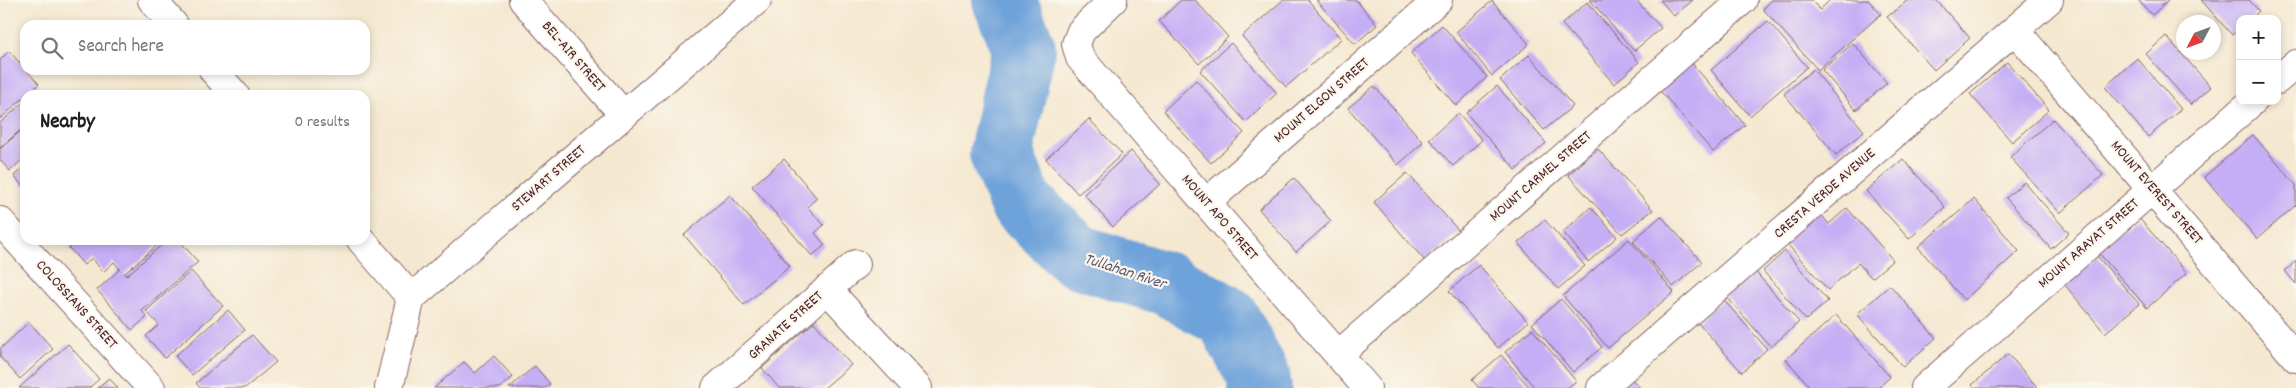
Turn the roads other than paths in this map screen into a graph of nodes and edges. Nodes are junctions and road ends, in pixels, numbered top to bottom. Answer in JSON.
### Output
{"nodes":[{"id":1,"x":152,"y":0,"type":"edge"},
{"id":2,"x":523,"y":0,"type":"edge"},
{"id":3,"x":757,"y":0,"type":"edge"},
{"id":4,"x":1113,"y":0,"type":"edge"},
{"id":5,"x":1438,"y":0,"type":"edge"},
{"id":6,"x":1743,"y":0,"type":"edge"},
{"id":7,"x":2048,"y":0,"type":"edge"},
{"id":8,"x":170,"y":20,"type":"edge"},
{"id":9,"x":2015,"y":30,"type":"junction"},
{"id":10,"x":2296,"y":64,"type":"edge"},
{"id":11,"x":217,"y":75,"type":"edge"},
{"id":12,"x":2281,"y":77,"type":"edge"},
{"id":13,"x":231,"y":90,"type":"edge"},
{"id":14,"x":2248,"y":105,"type":"edge"},
{"id":15,"x":624,"y":115,"type":"junction"},
{"id":16,"x":2152,"y":189,"type":"junction"},
{"id":17,"x":1206,"y":203,"type":"junction"},
{"id":18,"x":0,"y":221,"type":"edge"},
{"id":19,"x":20,"y":243,"type":"edge"},
{"id":20,"x":22,"y":245,"type":"edge"},
{"id":21,"x":365,"y":245,"type":"edge"},
{"id":22,"x":856,"y":264,"type":"dead end"},
{"id":23,"x":827,"y":289,"type":"junction"},
{"id":24,"x":412,"y":298,"type":"junction"},
{"id":25,"x":1338,"y":354,"type":"junction"},
{"id":26,"x":2296,"y":358,"type":"edge"},
{"id":27,"x":1934,"y":385,"type":"edge"},
{"id":28,"x":151,"y":388,"type":"edge"},
{"id":29,"x":389,"y":388,"type":"edge"},
{"id":30,"x":716,"y":388,"type":"edge"},
{"id":31,"x":918,"y":388,"type":"edge"},
{"id":32,"x":1367,"y":388,"type":"edge"},
{"id":33,"x":1601,"y":388,"type":"edge"}],
"edges":[{"from":1,"to":8,"type":"street"},
{"from":2,"to":15,"type":"street","name":"BEL-AIR STREET"},
{"from":3,"to":15,"type":"street","name":"STEWART STREET"},
{"from":4,"to":17,"type":"street","name":"MOUNT APO STREET"},
{"from":5,"to":17,"type":"street","name":"MOUNT ELGON STREET"},
{"from":6,"to":25,"type":"street","name":"MOUNT CARMEL STREET"},
{"from":7,"to":9,"type":"street","name":"CRESTA VERDE AVENUE"},
{"from":9,"to":16,"type":"street","name":"MOUNT EVEREST STREET"},
{"from":9,"to":33,"type":"street","name":"CRESTA VERDE AVENUE"},
{"from":10,"to":12,"type":"street"},
{"from":11,"to":13,"type":"street"},
{"from":14,"to":16,"type":"street","name":"MOUNT ARAYAT STREET"},
{"from":15,"to":24,"type":"street","name":"STEWART STREET"},
{"from":16,"to":26,"type":"street","name":"MOUNT EVEREST STREET"},
{"from":16,"to":27,"type":"street","name":"MOUNT ARAYAT STREET"},
{"from":17,"to":25,"type":"street","name":"MOUNT APO STREET"},
{"from":18,"to":19,"type":"street","name":"COLOSSIANS STREET"},
{"from":20,"to":28,"type":"street","name":"COLOSSIANS STREET"},
{"from":21,"to":24,"type":"street"},
{"from":22,"to":23,"type":"street","name":"GRANATE STREET"},
{"from":23,"to":30,"type":"street","name":"GRANATE STREET"},
{"from":23,"to":31,"type":"street"},
{"from":24,"to":29,"type":"street"},
{"from":25,"to":32,"type":"street","name":"MOUNT APO STREET"}]}
